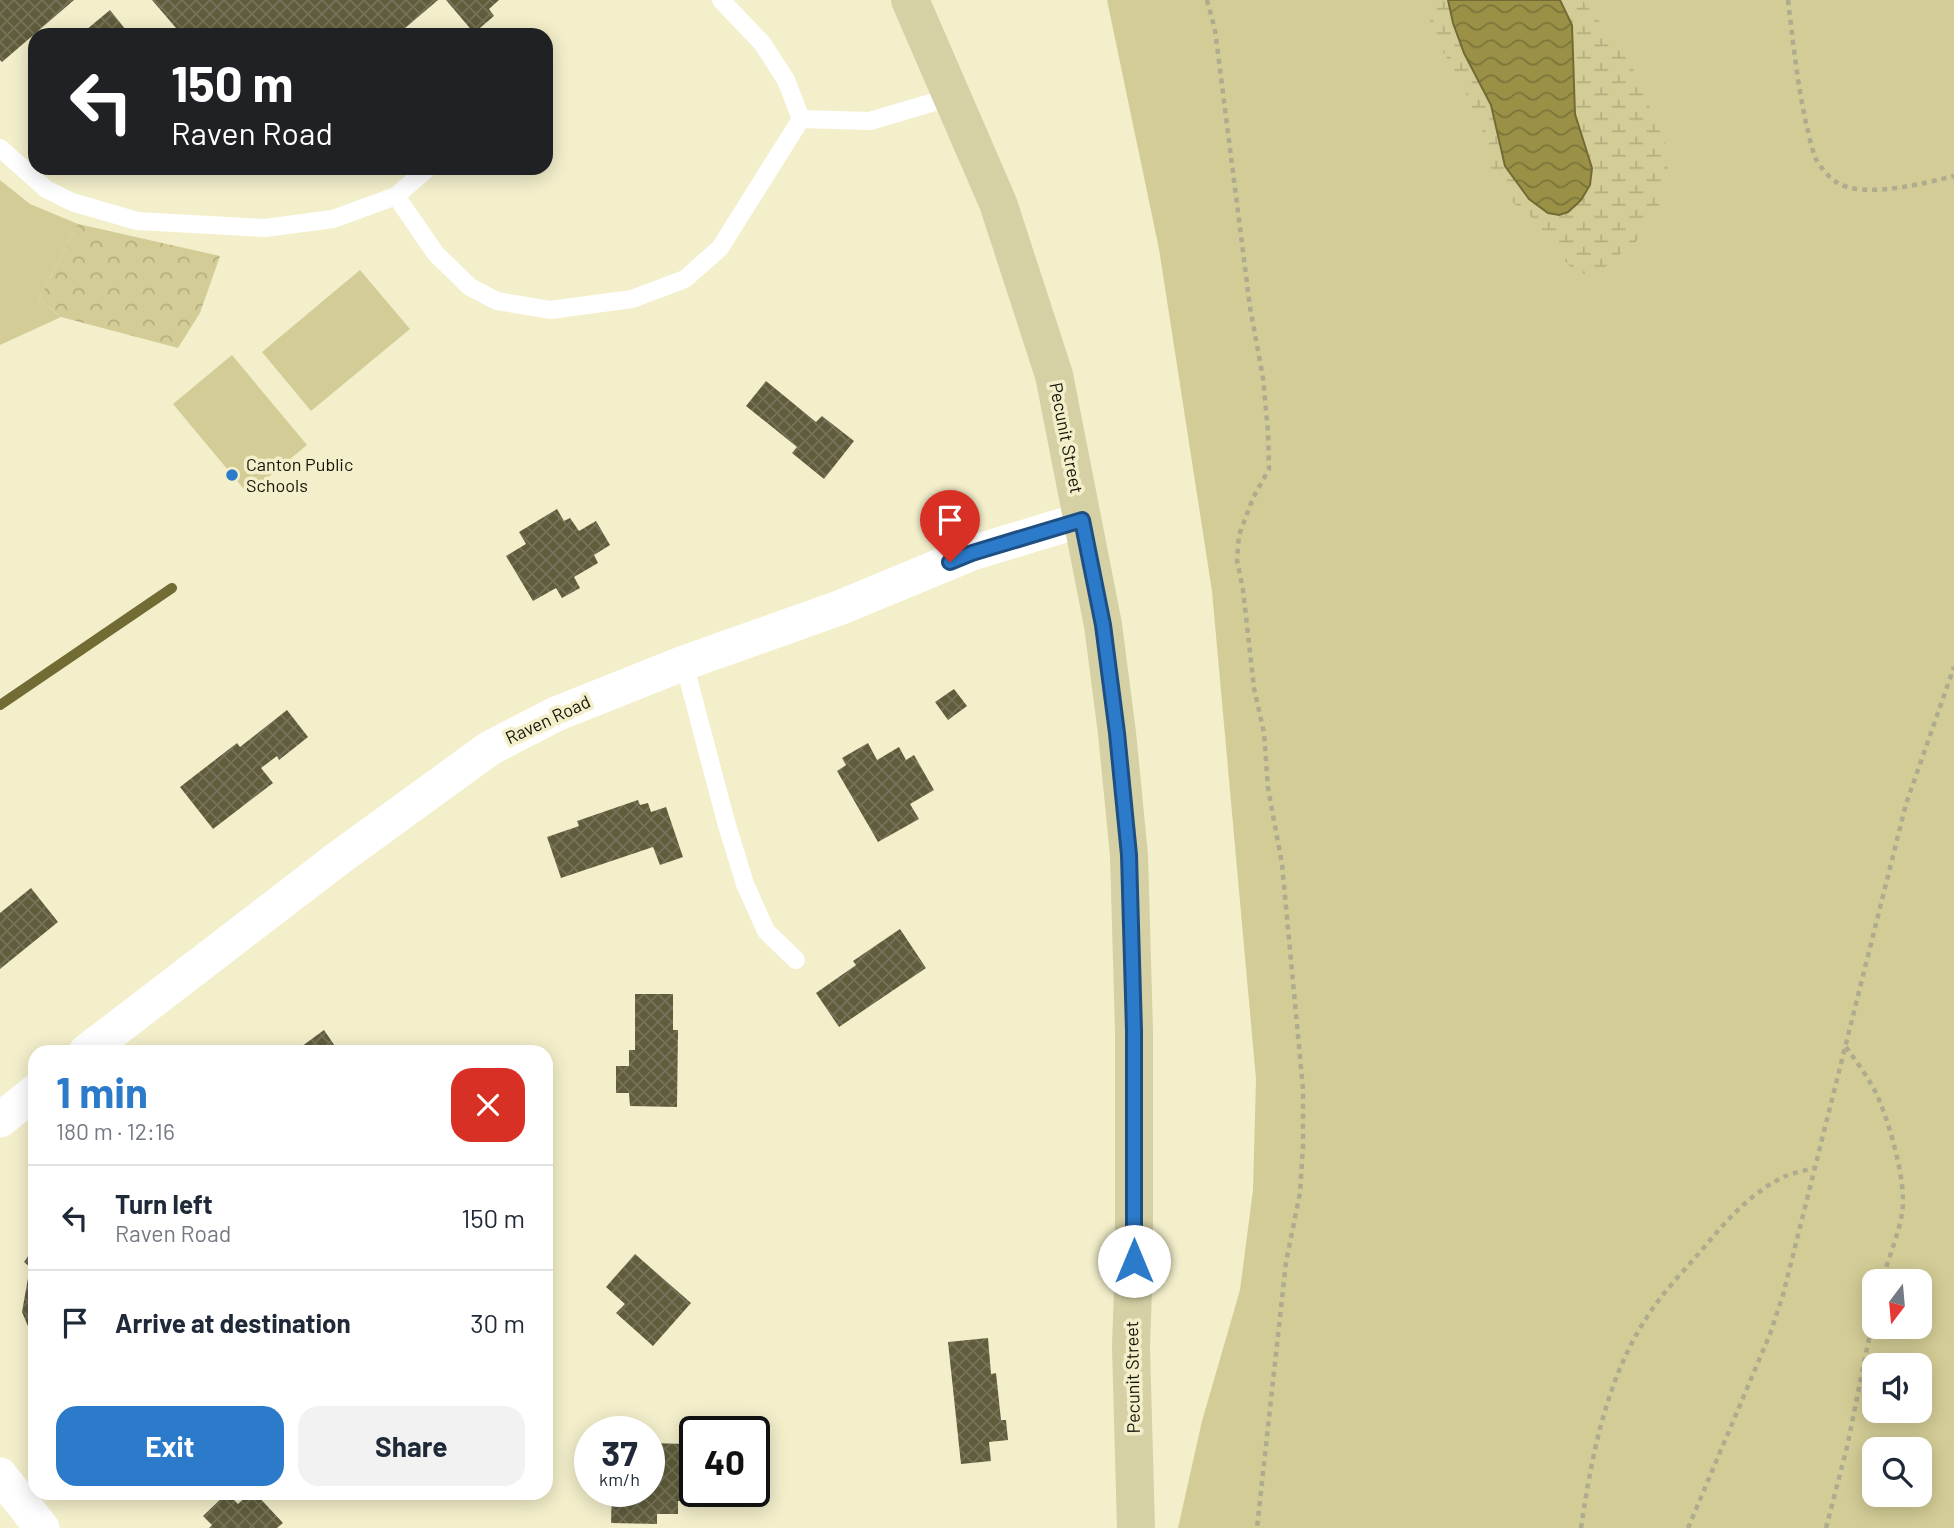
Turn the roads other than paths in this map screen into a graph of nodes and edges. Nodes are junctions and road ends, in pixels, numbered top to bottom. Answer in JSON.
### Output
{"nodes":[{"id":1,"x":721,"y":0,"type":"edge"},
{"id":2,"x":910,"y":0,"type":"edge"},
{"id":3,"x":951,"y":97,"type":"junction"},
{"id":4,"x":801,"y":119,"type":"junction"},
{"id":5,"x":0,"y":148,"type":"edge"},
{"id":6,"x":28,"y":173,"type":"edge"},
{"id":7,"x":30,"y":175,"type":"edge"},
{"id":8,"x":420,"y":175,"type":"edge"},
{"id":9,"x":396,"y":196,"type":"junction"},
{"id":10,"x":1082,"y":520,"type":"junction"},
{"id":11,"x":684,"y":663,"type":"junction"},
{"id":12,"x":796,"y":960,"type":"dead end"},
{"id":13,"x":95,"y":1045,"type":"edge"},
{"id":14,"x":28,"y":1098,"type":"edge"},
{"id":15,"x":0,"y":1120,"type":"edge"},
{"id":16,"x":0,"y":1475,"type":"edge"},
{"id":17,"x":42,"y":1528,"type":"edge"},
{"id":18,"x":1136,"y":1528,"type":"edge"}],
"edges":[{"from":1,"to":4,"type":"lane"},
{"from":2,"to":3,"type":"street","name":"Pecunit Street"},
{"from":3,"to":4,"type":"lane"},
{"from":3,"to":10,"type":"street","name":"Pecunit Street"},
{"from":4,"to":9,"type":"lane"},
{"from":5,"to":6,"type":"lane"},
{"from":7,"to":9,"type":"lane"},
{"from":8,"to":9,"type":"lane"},
{"from":10,"to":11,"type":"street","name":"Raven Road"},
{"from":10,"to":18,"type":"street","name":"Pecunit Street"},
{"from":11,"to":12,"type":"lane"},
{"from":11,"to":13,"type":"street","name":"Raven Road"},
{"from":14,"to":15,"type":"street"},
{"from":16,"to":17,"type":"street"}]}
